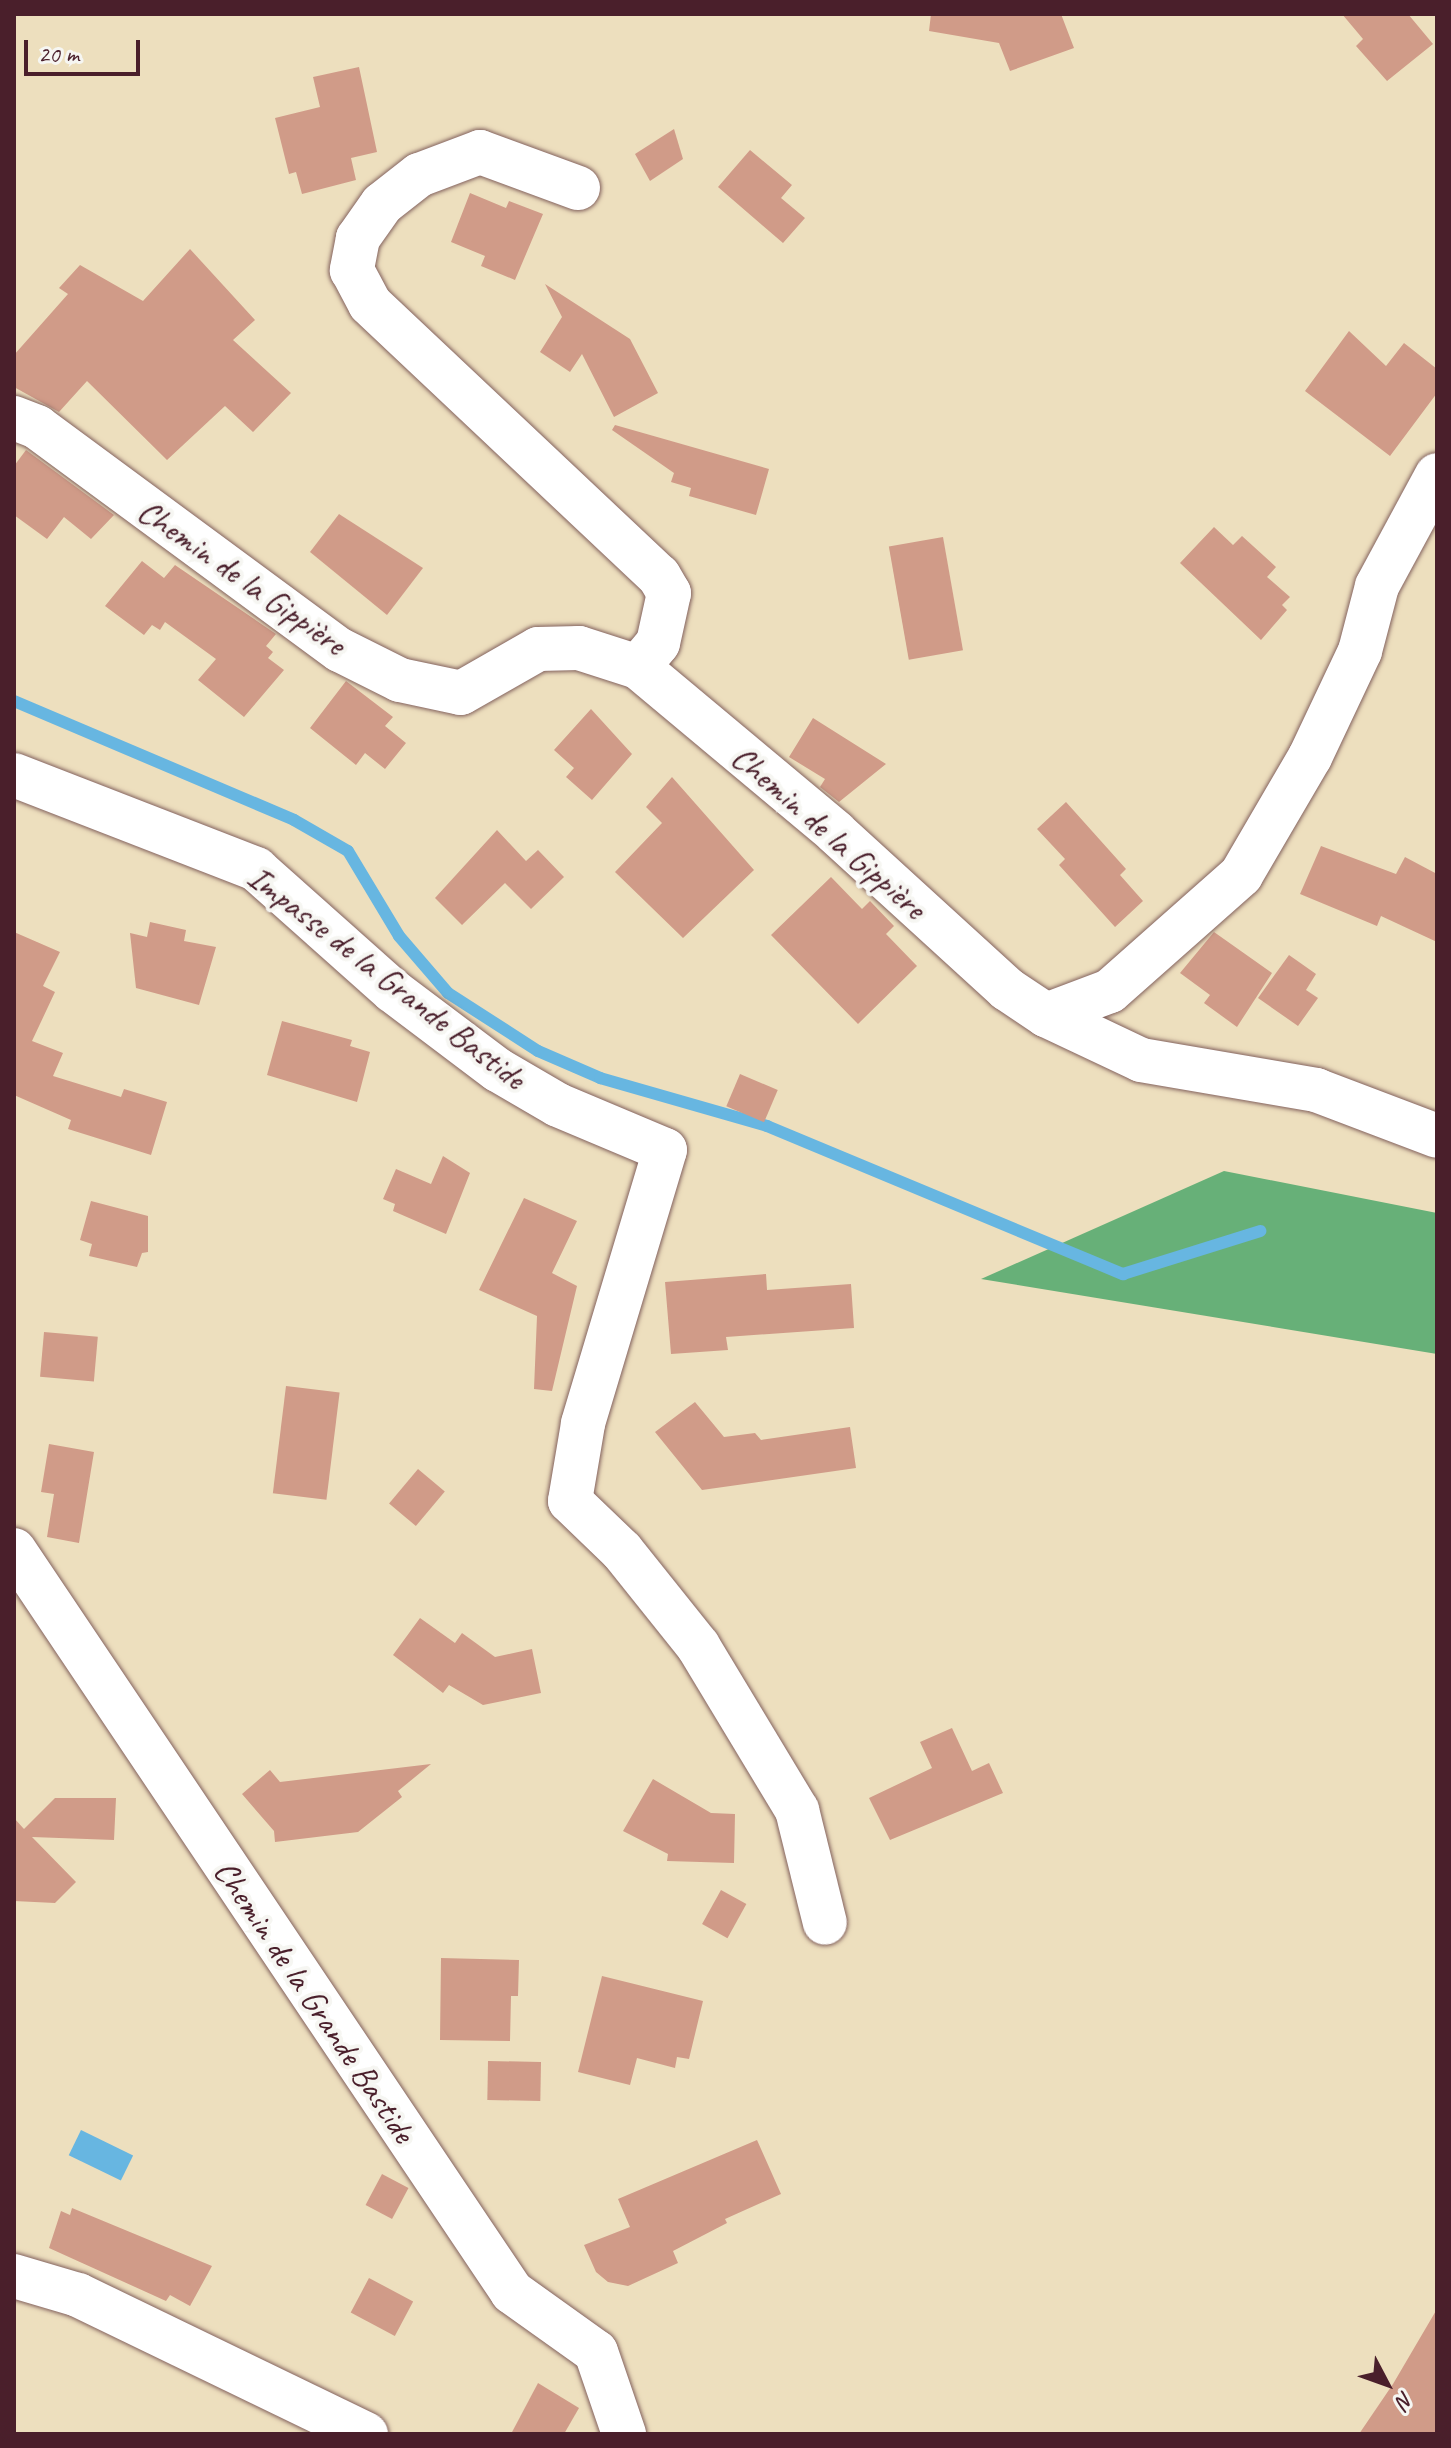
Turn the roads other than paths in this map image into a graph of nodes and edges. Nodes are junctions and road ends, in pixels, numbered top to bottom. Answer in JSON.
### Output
{"nodes":[{"id":1,"x":578,"y":188,"type":"dead end"},
{"id":2,"x":14,"y":418,"type":"edge"},
{"id":3,"x":1437,"y":475,"type":"edge"},
{"id":4,"x":638,"y":667,"type":"junction"},
{"id":5,"x":14,"y":775,"type":"edge"},
{"id":6,"x":1046,"y":1015,"type":"junction"},
{"id":7,"x":1437,"y":1136,"type":"edge"},
{"id":8,"x":14,"y":1550,"type":"edge"},
{"id":9,"x":825,"y":1923,"type":"dead end"},
{"id":10,"x":14,"y":2276,"type":"edge"},
{"id":11,"x":366,"y":2434,"type":"edge"},
{"id":12,"x":624,"y":2434,"type":"edge"}],
"edges":[{"from":1,"to":4,"type":"street"},
{"from":2,"to":4,"type":"street","name":"Chemin de la Gippière"},
{"from":3,"to":6,"type":"street"},
{"from":4,"to":6,"type":"street","name":"Chemin de la Gippière"},
{"from":5,"to":9,"type":"street","name":"Impasse de la Grande Bastide"},
{"from":6,"to":7,"type":"street","name":"Chemin de la Gippière"},
{"from":8,"to":12,"type":"street","name":"Chemin de la Grande Bastide"},
{"from":10,"to":11,"type":"street"}]}
